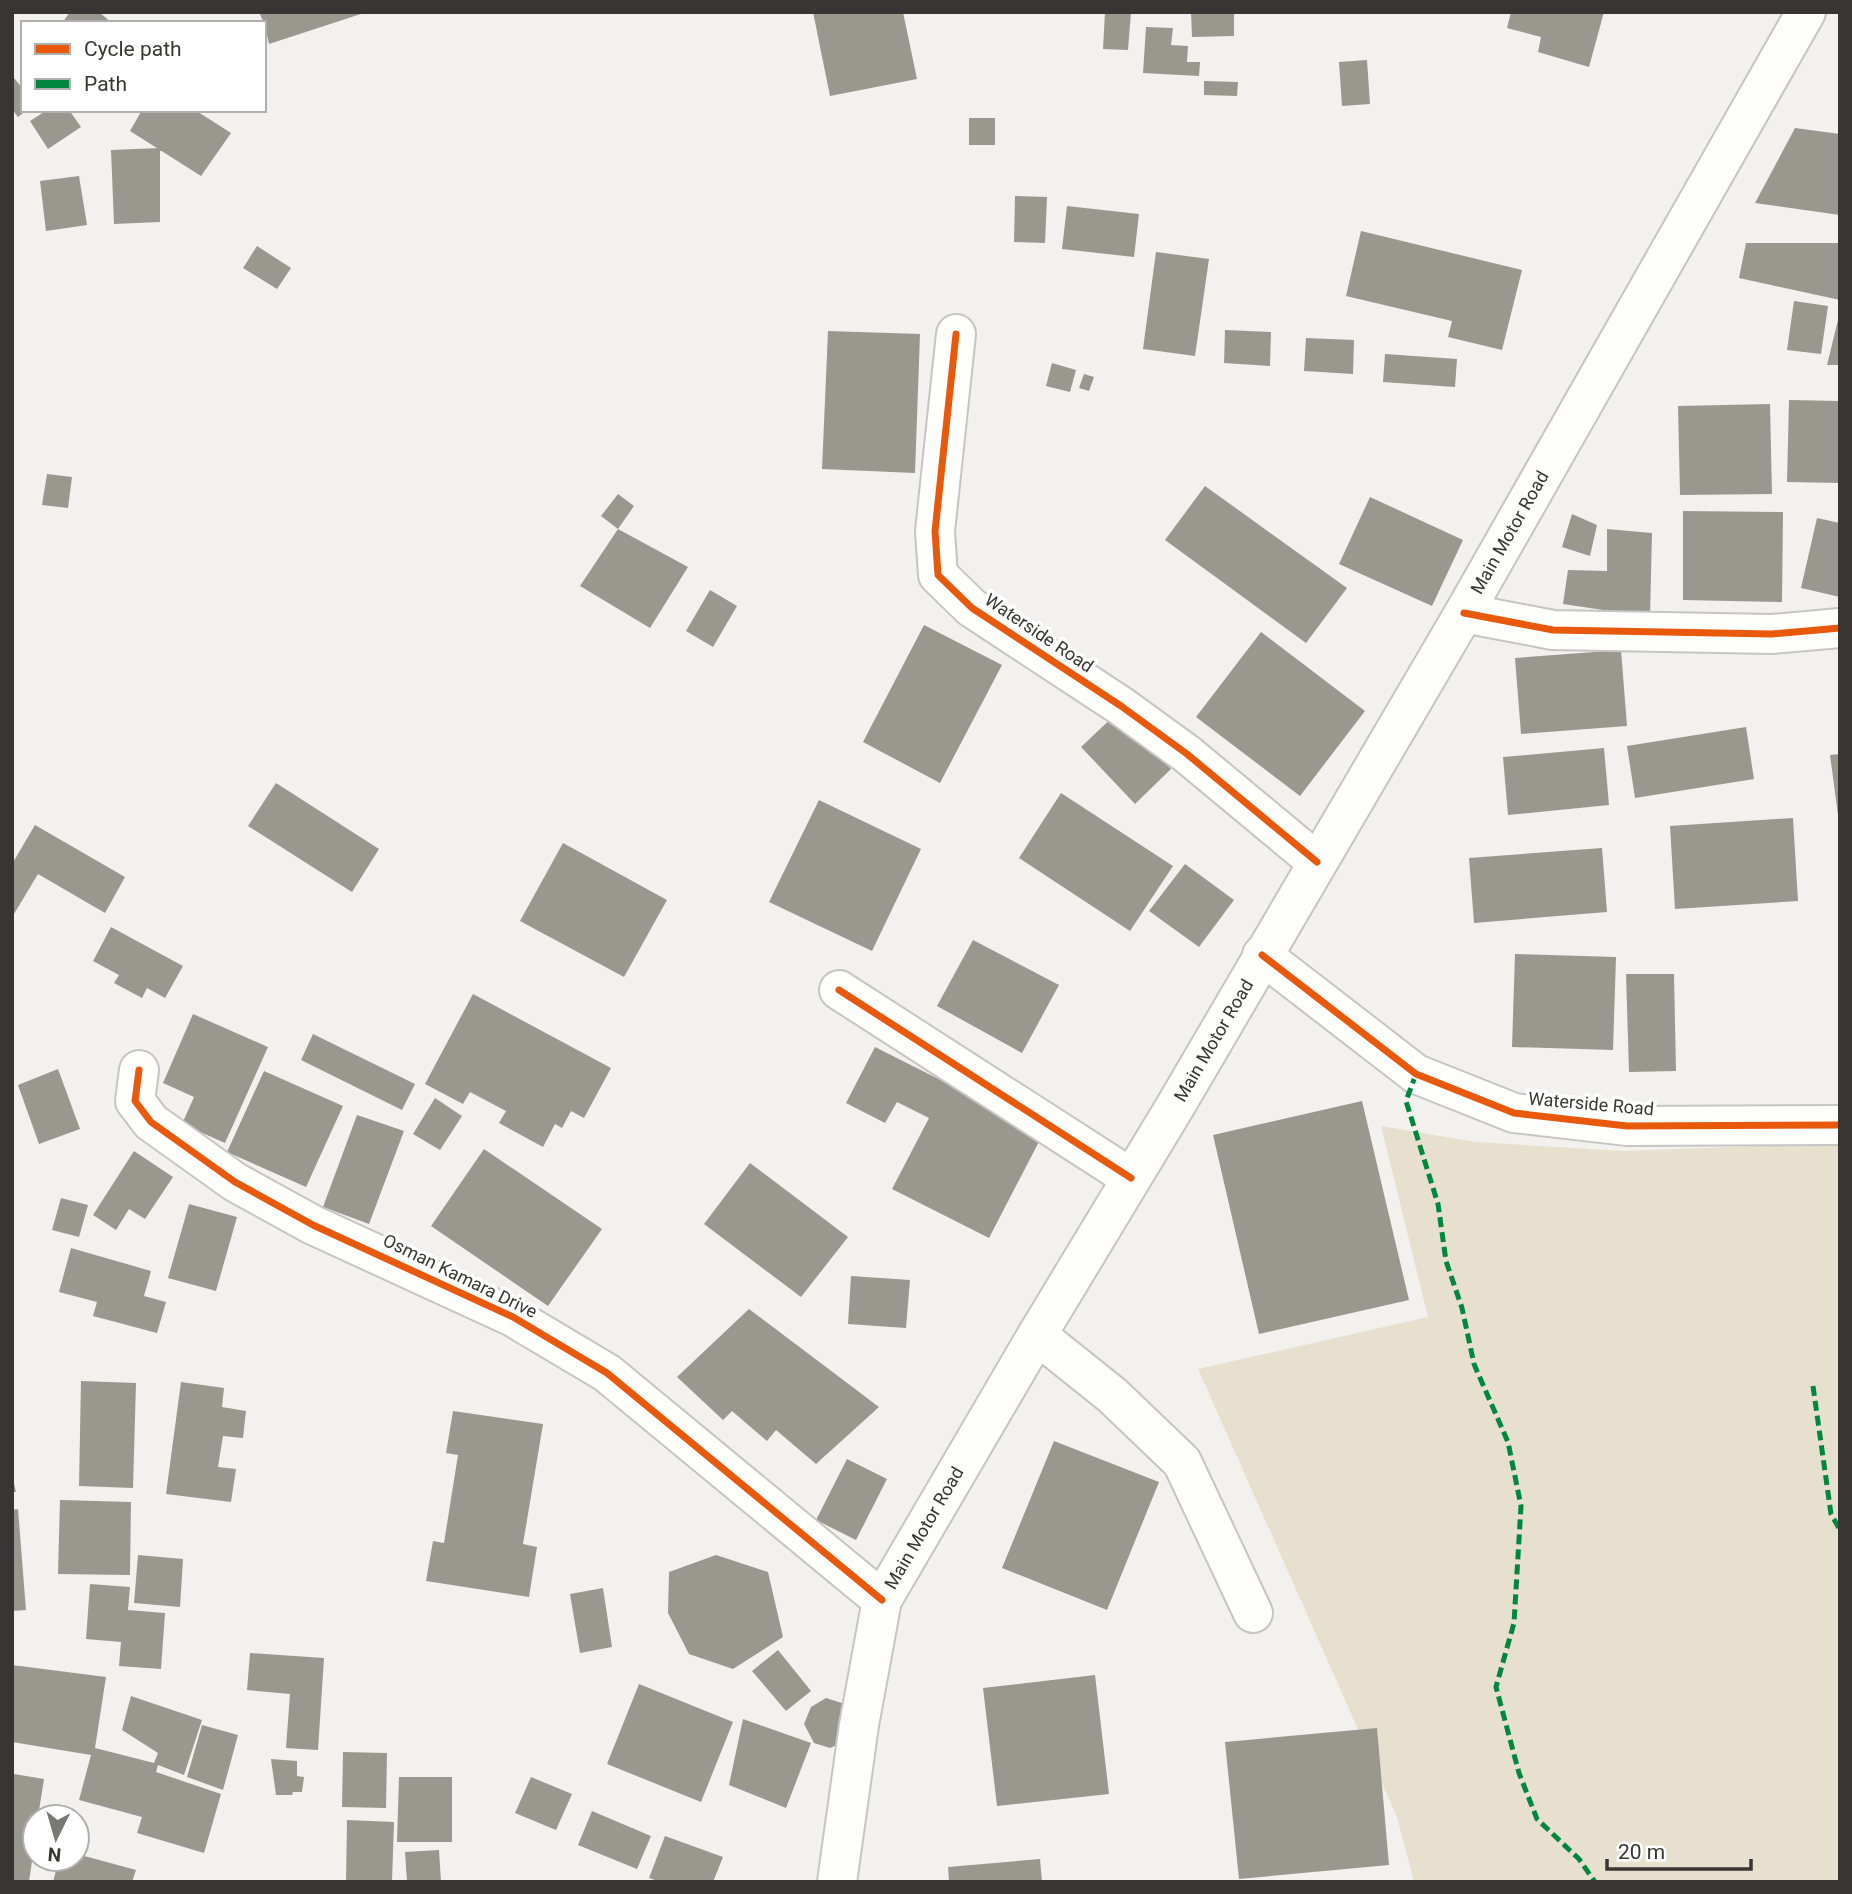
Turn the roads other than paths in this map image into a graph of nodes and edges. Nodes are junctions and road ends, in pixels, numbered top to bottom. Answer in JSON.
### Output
{"nodes":[{"id":1,"x":1806,"y":12,"type":"edge"},
{"id":2,"x":956,"y":334,"type":"dead end"},
{"id":3,"x":1464,"y":613,"type":"junction"},
{"id":4,"x":1840,"y":628,"type":"edge"},
{"id":5,"x":1317,"y":862,"type":"junction"},
{"id":6,"x":1262,"y":955,"type":"junction"},
{"id":7,"x":839,"y":990,"type":"dead end"},
{"id":8,"x":139,"y":1070,"type":"dead end"},
{"id":9,"x":1840,"y":1125,"type":"edge"},
{"id":10,"x":1131,"y":1178,"type":"junction"},
{"id":11,"x":1037,"y":1335,"type":"junction"},
{"id":12,"x":882,"y":1600,"type":"junction"},
{"id":13,"x":1253,"y":1612,"type":"dead end"},
{"id":14,"x":837,"y":1882,"type":"edge"}],
"edges":[{"from":1,"to":3,"type":"street","name":"Main Motor Road"},
{"from":2,"to":5,"type":"street","name":"Waterside Road"},
{"from":3,"to":4,"type":"street"},
{"from":3,"to":5,"type":"street","name":"Main Motor Road"},
{"from":5,"to":6,"type":"street","name":"Main Motor Road"},
{"from":6,"to":9,"type":"street","name":"Waterside Road"},
{"from":6,"to":10,"type":"street","name":"Main Motor Road"},
{"from":7,"to":10,"type":"street"},
{"from":8,"to":12,"type":"street","name":"Osman Kamara Drive"},
{"from":10,"to":11,"type":"street","name":"Main Motor Road"},
{"from":11,"to":12,"type":"street","name":"Main Motor Road"},
{"from":11,"to":13,"type":"street"},
{"from":12,"to":14,"type":"street","name":"Main Motor Road"}]}
